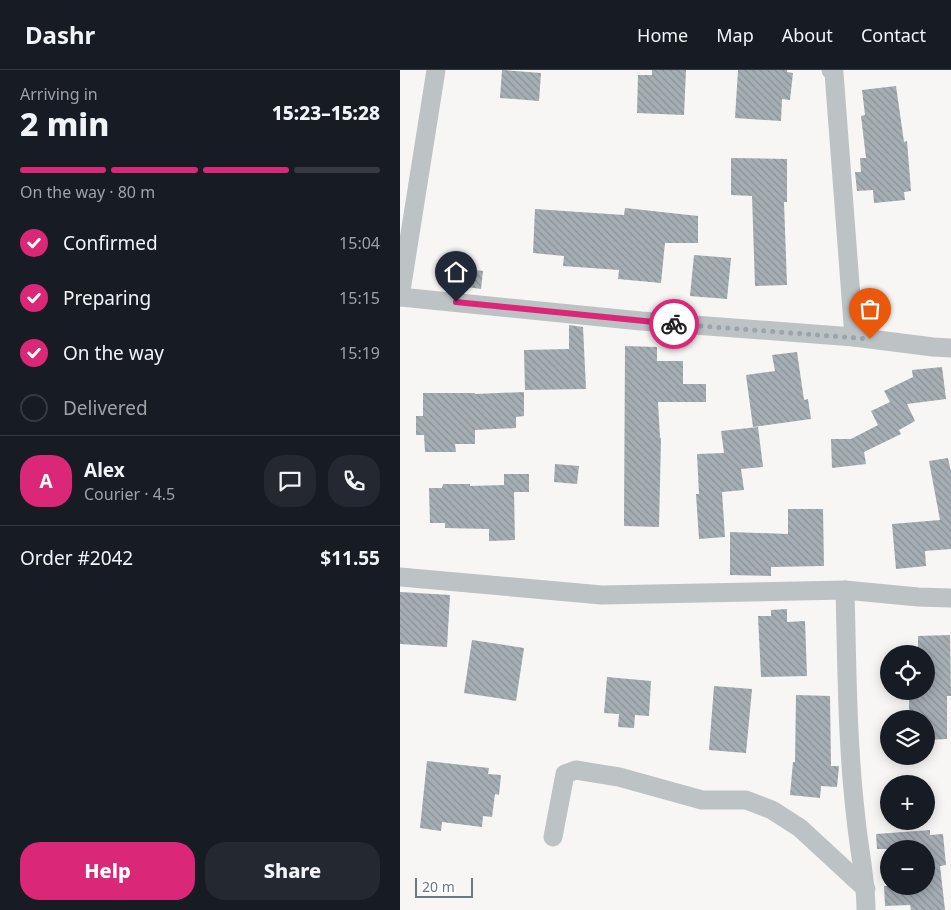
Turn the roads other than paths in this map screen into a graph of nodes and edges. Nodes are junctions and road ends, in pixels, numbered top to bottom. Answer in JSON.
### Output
{"nodes":[{"id":1,"x":436,"y":70,"type":"edge"},
{"id":2,"x":831,"y":70,"type":"edge"},
{"id":3,"x":400,"y":297,"type":"edge"},
{"id":4,"x":854,"y":337,"type":"junction"},
{"id":5,"x":951,"y":348,"type":"edge"},
{"id":6,"x":400,"y":577,"type":"edge"},
{"id":7,"x":845,"y":590,"type":"junction"},
{"id":8,"x":951,"y":598,"type":"edge"},
{"id":9,"x":553,"y":837,"type":"dead end"},
{"id":10,"x":866,"y":889,"type":"junction"},
{"id":11,"x":866,"y":910,"type":"edge"}],
"edges":[{"from":1,"to":3,"type":"street"},
{"from":2,"to":4,"type":"street"},
{"from":3,"to":4,"type":"street"},
{"from":4,"to":5,"type":"street"},
{"from":6,"to":7,"type":"street"},
{"from":7,"to":8,"type":"street"},
{"from":7,"to":10,"type":"street"},
{"from":9,"to":10,"type":"street"},
{"from":10,"to":11,"type":"street"}]}
